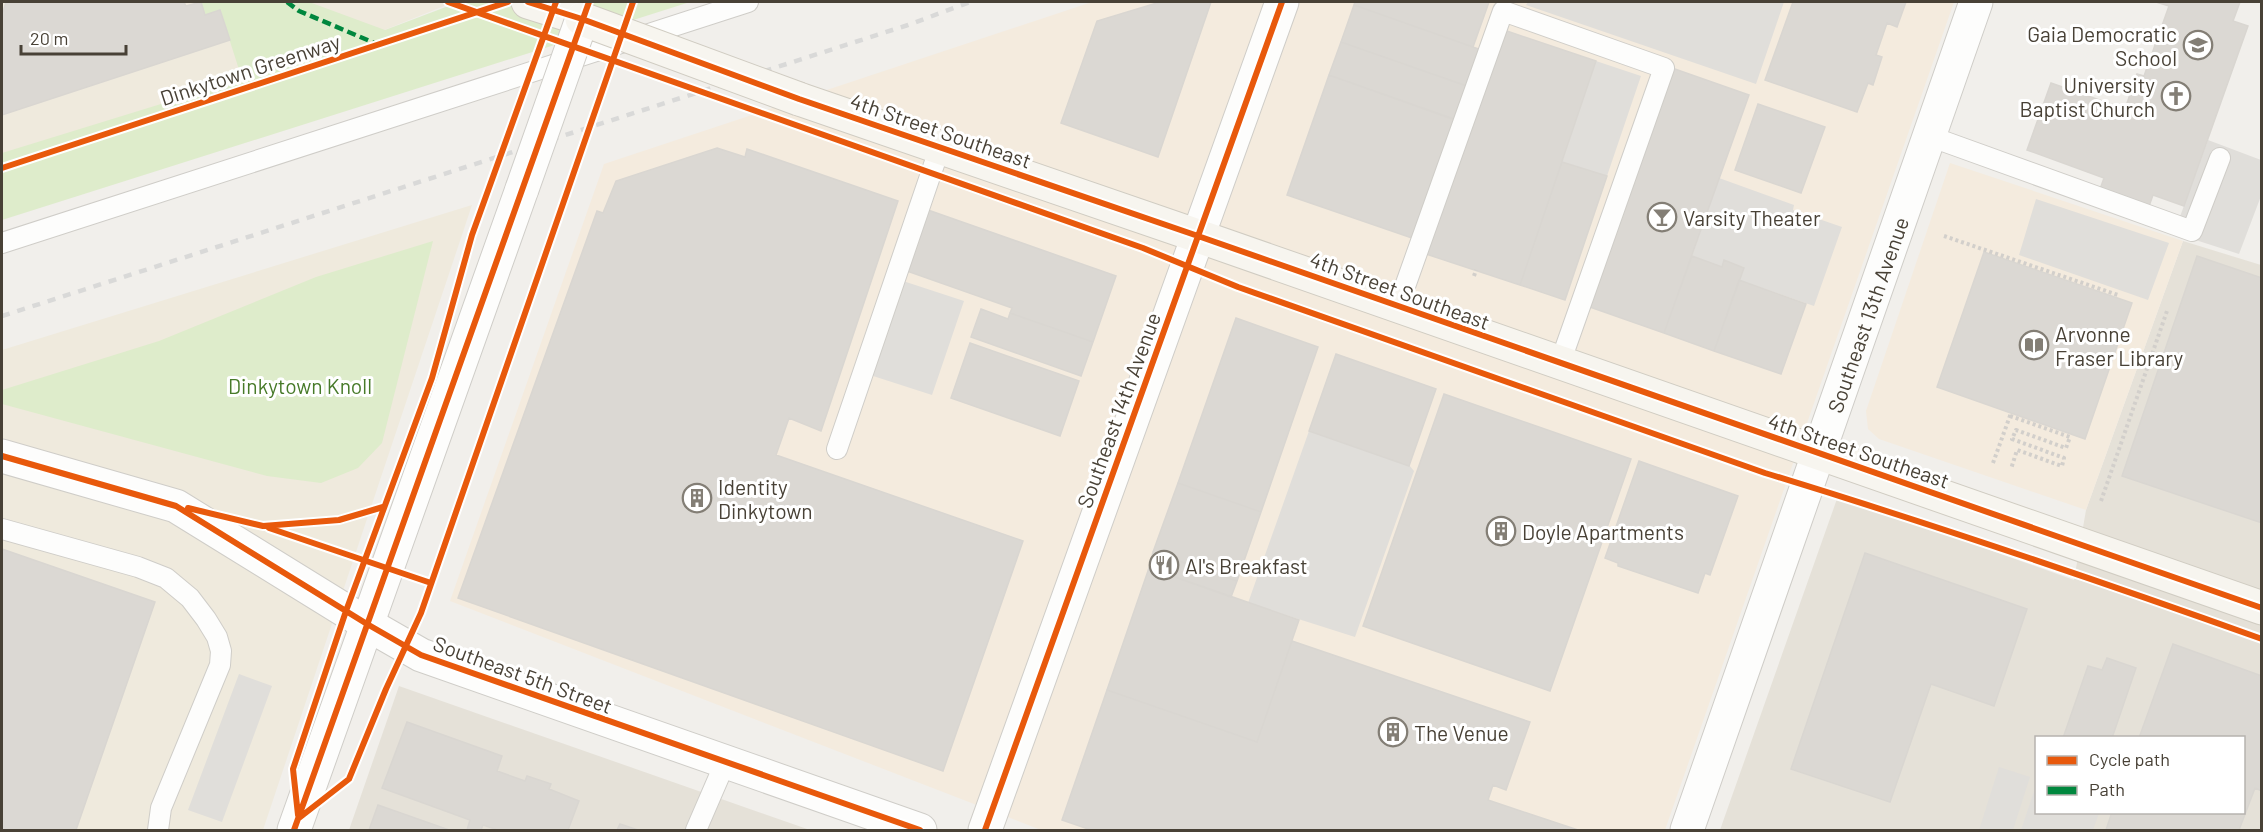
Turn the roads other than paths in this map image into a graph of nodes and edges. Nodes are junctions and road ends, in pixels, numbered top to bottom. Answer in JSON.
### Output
{"nodes":[{"id":1,"x":528,"y":2,"type":"edge"},
{"id":2,"x":748,"y":2,"type":"edge"},
{"id":3,"x":1282,"y":2,"type":"edge"},
{"id":4,"x":1976,"y":2,"type":"edge"},
{"id":5,"x":586,"y":10,"type":"edge"},
{"id":6,"x":1929,"y":136,"type":"junction"},
{"id":7,"x":940,"y":147,"type":"junction"},
{"id":8,"x":2220,"y":158,"type":"dead end"},
{"id":9,"x":1198,"y":236,"type":"junction"},
{"id":10,"x":2,"y":243,"type":"edge"},
{"id":11,"x":1398,"y":306,"type":"junction"},
{"id":12,"x":1560,"y":363,"type":"junction"},
{"id":13,"x":837,"y":449,"type":"dead end"},
{"id":14,"x":1819,"y":454,"type":"junction"},
{"id":15,"x":2,"y":456,"type":"edge"},
{"id":16,"x":2,"y":529,"type":"edge"},
{"id":17,"x":2262,"y":608,"type":"edge"},
{"id":18,"x":367,"y":624,"type":"junction"},
{"id":19,"x":725,"y":763,"type":"junction"},
{"id":20,"x":158,"y":831,"type":"edge"},
{"id":21,"x":294,"y":831,"type":"edge"},
{"id":22,"x":696,"y":831,"type":"edge"},
{"id":23,"x":920,"y":831,"type":"edge"},
{"id":24,"x":985,"y":831,"type":"edge"},
{"id":25,"x":1687,"y":831,"type":"edge"}],
"edges":[{"from":1,"to":5,"type":"main road","name":"4th Street Southeast"},
{"from":2,"to":10,"type":"lane"},
{"from":3,"to":9,"type":"street","name":"Southeast 14th Avenue"},
{"from":4,"to":6,"type":"street","name":"Southeast 13th Avenue"},
{"from":5,"to":7,"type":"main road","name":"4th Street Southeast","bridge":true},
{"from":5,"to":18,"type":"street","bridge":true},
{"from":6,"to":8,"type":"lane"},
{"from":6,"to":14,"type":"street","name":"Southeast 13th Avenue"},
{"from":7,"to":9,"type":"main road","name":"4th Street Southeast"},
{"from":7,"to":13,"type":"lane"},
{"from":9,"to":11,"type":"main road","name":"4th Street Southeast"},
{"from":9,"to":24,"type":"street","name":"Southeast 14th Avenue"},
{"from":11,"to":12,"type":"main road","name":"4th Street Southeast"},
{"from":11,"to":12,"type":"lane"},
{"from":12,"to":14,"type":"main road","name":"4th Street Southeast"},
{"from":14,"to":17,"type":"main road","name":"4th Street Southeast"},
{"from":14,"to":25,"type":"street","name":"Southeast 13th Avenue"},
{"from":15,"to":18,"type":"street","name":"Southeast 5th Street"},
{"from":16,"to":20,"type":"lane"},
{"from":18,"to":19,"type":"street","name":"Southeast 5th Street"},
{"from":18,"to":21,"type":"street"},
{"from":19,"to":22,"type":"lane"},
{"from":19,"to":23,"type":"street","name":"Southeast 5th Street"}]}
